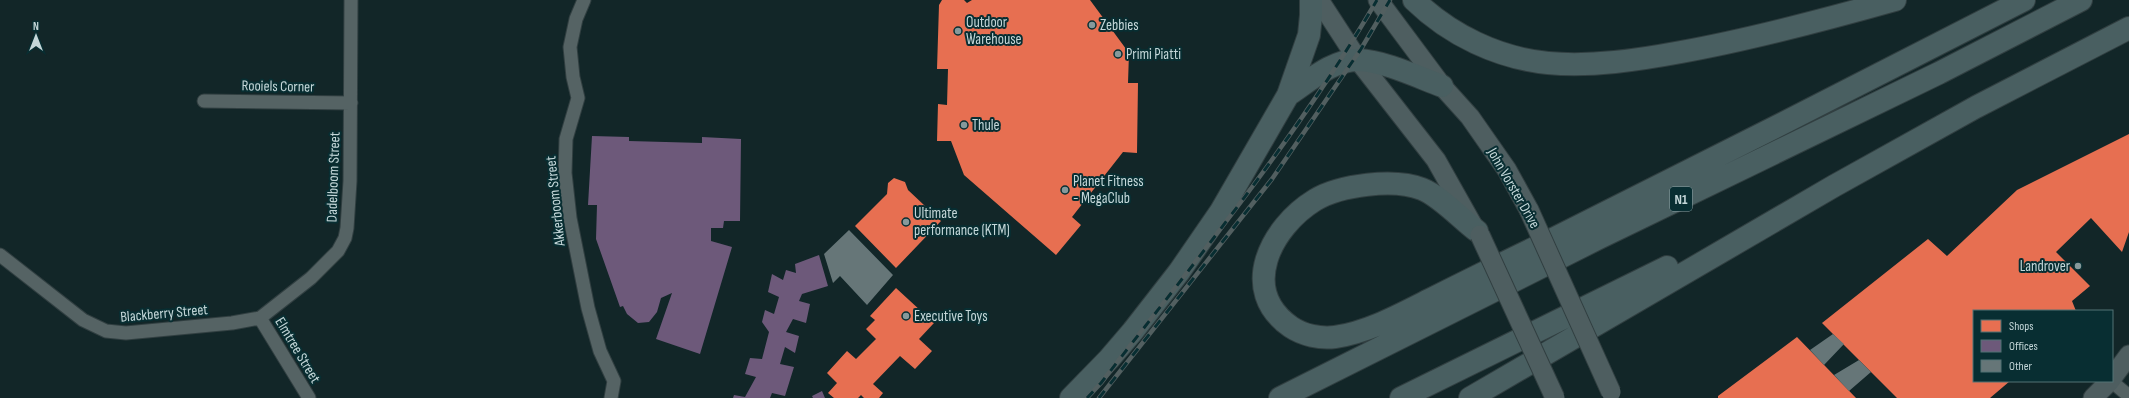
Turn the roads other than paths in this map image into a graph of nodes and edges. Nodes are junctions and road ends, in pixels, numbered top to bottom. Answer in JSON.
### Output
{"nodes":[{"id":1,"x":351,"y":0,"type":"edge"},
{"id":2,"x":584,"y":0,"type":"edge"},
{"id":3,"x":1311,"y":0,"type":"edge"},
{"id":4,"x":1319,"y":0,"type":"edge"},
{"id":5,"x":1378,"y":0,"type":"edge"},
{"id":6,"x":1414,"y":0,"type":"edge"},
{"id":7,"x":1895,"y":0,"type":"edge"},
{"id":8,"x":2024,"y":0,"type":"edge"},
{"id":9,"x":2081,"y":0,"type":"edge"},
{"id":10,"x":2129,"y":28,"type":"edge"},
{"id":11,"x":1358,"y":60,"type":"junction"},
{"id":12,"x":1442,"y":86,"type":"junction"},
{"id":13,"x":1288,"y":95,"type":"junction"},
{"id":14,"x":204,"y":101,"type":"dead end"},
{"id":15,"x":351,"y":103,"type":"junction"},
{"id":16,"x":1834,"y":186,"type":"junction"},
{"id":17,"x":1478,"y":233,"type":"junction"},
{"id":18,"x":0,"y":255,"type":"edge"},
{"id":19,"x":260,"y":318,"type":"junction"},
{"id":20,"x":2119,"y":372,"type":"edge"},
{"id":21,"x":2109,"y":382,"type":"edge"},
{"id":22,"x":1612,"y":395,"type":"edge"},
{"id":23,"x":2129,"y":396,"type":"edge"},
{"id":24,"x":309,"y":398,"type":"edge"},
{"id":25,"x":611,"y":398,"type":"edge"},
{"id":26,"x":1071,"y":398,"type":"edge"},
{"id":27,"x":1280,"y":398,"type":"edge"},
{"id":28,"x":1401,"y":398,"type":"edge"},
{"id":29,"x":1470,"y":398,"type":"edge"},
{"id":30,"x":1555,"y":398,"type":"edge"},
{"id":31,"x":2093,"y":398,"type":"edge"}],
"edges":[{"from":1,"to":15,"type":"street","name":"Dadelboom Street"},
{"from":2,"to":25,"type":"street","name":"Akkerboom Street"},
{"from":3,"to":13,"type":"highway"},
{"from":4,"to":11,"type":"main road"},
{"from":5,"to":12,"type":"main road","name":"John Vorster Drive"},
{"from":6,"to":7,"type":"highway"},
{"from":8,"to":17,"type":"highway"},
{"from":9,"to":27,"type":"highway","number":"N1"},
{"from":10,"to":16,"type":"highway"},
{"from":11,"to":12,"type":"highway"},
{"from":11,"to":13,"type":"highway"},
{"from":11,"to":17,"type":"main road"},
{"from":12,"to":22,"type":"main road","name":"John Vorster Drive","bridge":true},
{"from":13,"to":26,"type":"highway"},
{"from":14,"to":15,"type":"street","name":"Rooiels Corner"},
{"from":15,"to":19,"type":"street","name":"Dadelboom Street"},
{"from":16,"to":28,"type":"highway"},
{"from":16,"to":29,"type":"highway"},
{"from":17,"to":30,"type":"main road","bridge":true},
{"from":18,"to":19,"type":"street","name":"Blackberry Street"},
{"from":19,"to":24,"type":"street","name":"Elmtree Street"},
{"from":20,"to":23,"type":"street"},
{"from":21,"to":31,"type":"main road"}]}
